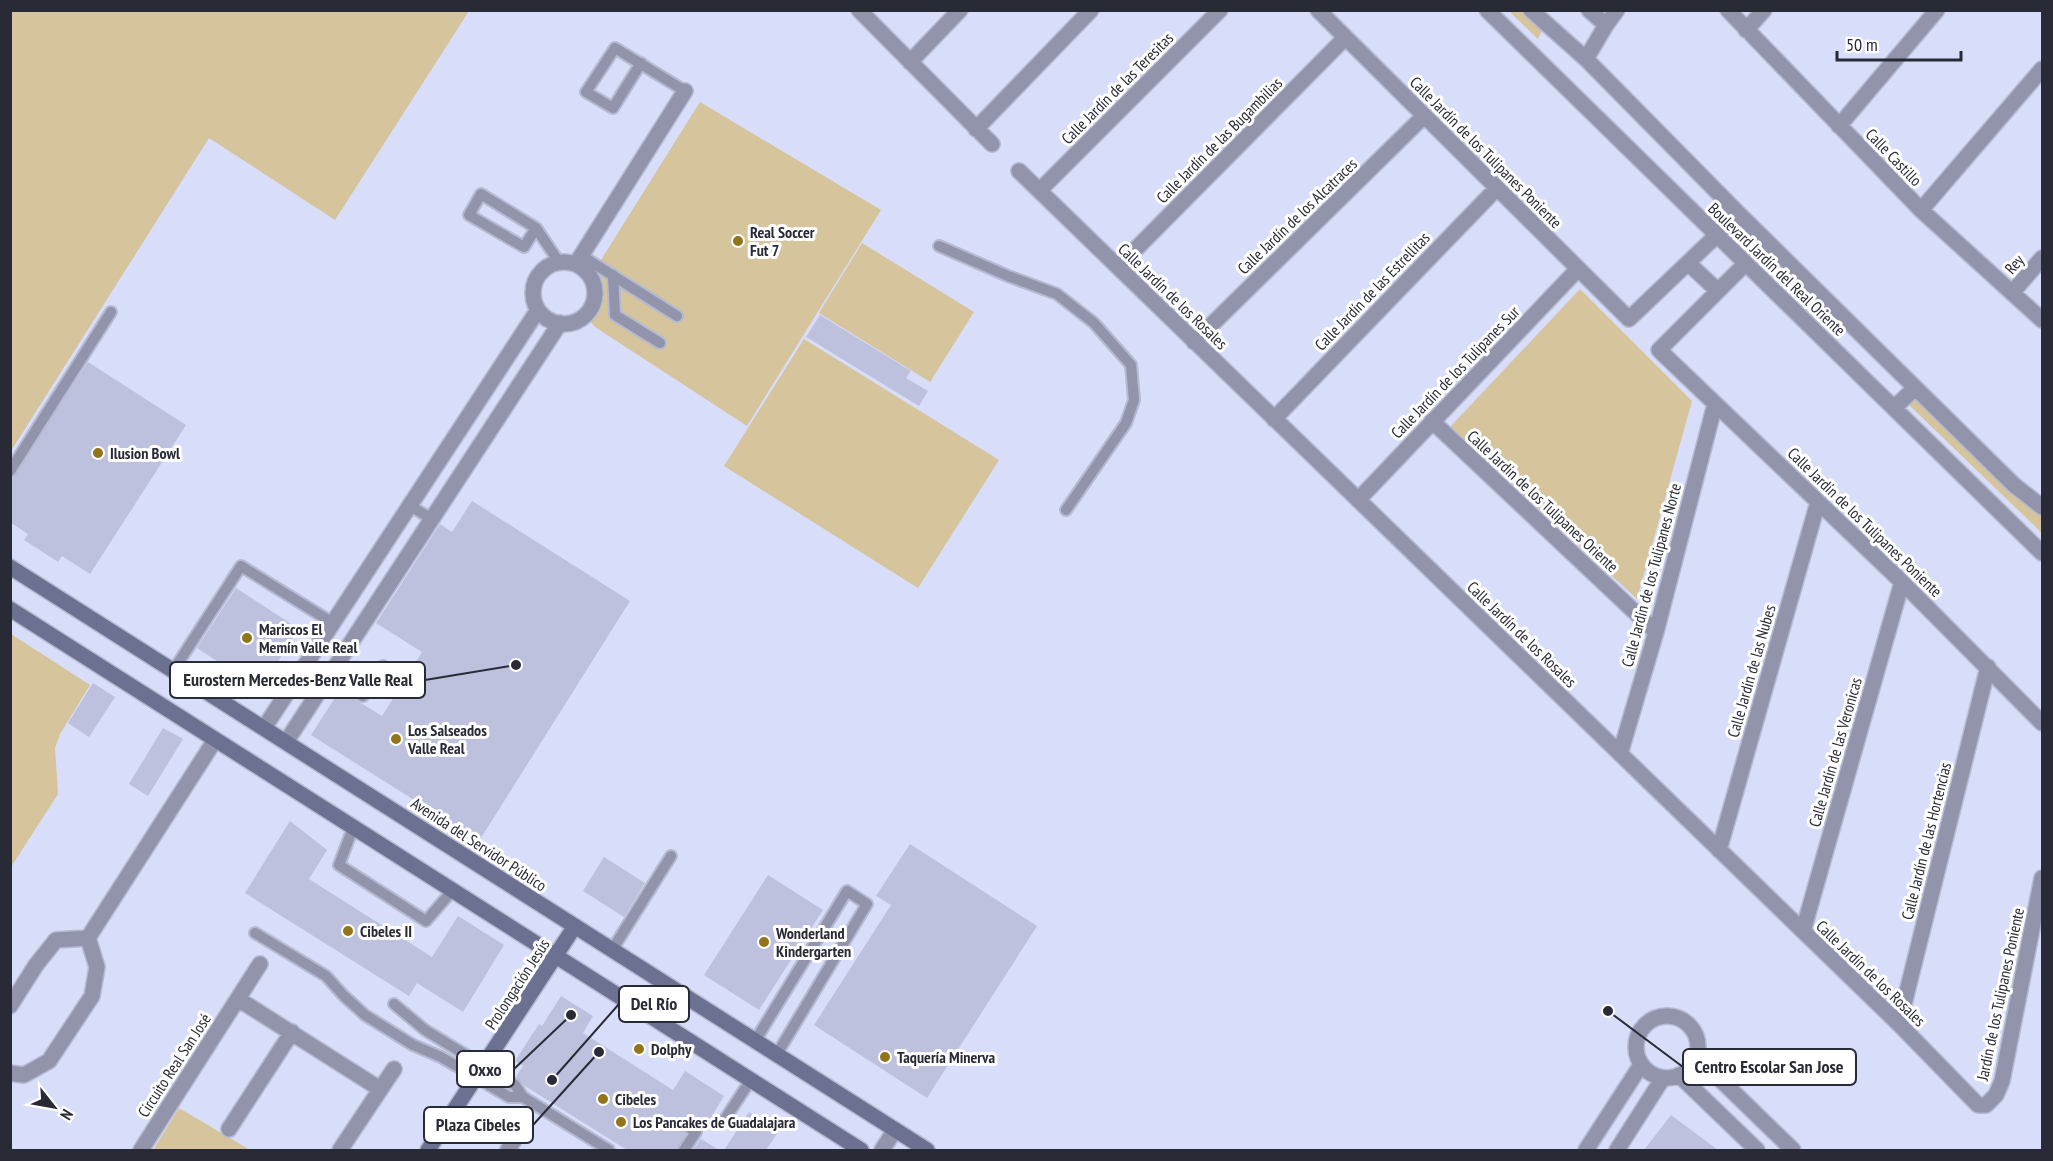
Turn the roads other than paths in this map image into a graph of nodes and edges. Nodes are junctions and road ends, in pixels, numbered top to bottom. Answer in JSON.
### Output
{"nodes":[{"id":1,"x":859,"y":10,"type":"edge"},
{"id":2,"x":960,"y":10,"type":"edge"},
{"id":3,"x":1091,"y":10,"type":"edge"},
{"id":4,"x":1220,"y":10,"type":"edge"},
{"id":5,"x":1318,"y":10,"type":"edge"},
{"id":6,"x":1487,"y":10,"type":"edge"},
{"id":7,"x":1589,"y":10,"type":"edge"},
{"id":8,"x":1617,"y":10,"type":"edge"},
{"id":9,"x":1728,"y":10,"type":"edge"},
{"id":10,"x":1764,"y":10,"type":"edge"},
{"id":11,"x":1937,"y":10,"type":"edge"},
{"id":12,"x":1532,"y":11,"type":"edge"},
{"id":13,"x":1606,"y":25,"type":"junction"},
{"id":14,"x":1746,"y":30,"type":"junction"},
{"id":15,"x":1345,"y":38,"type":"junction"},
{"id":16,"x":1586,"y":59,"type":"junction"},
{"id":17,"x":910,"y":62,"type":"junction"},
{"id":18,"x":641,"y":63,"type":"junction"},
{"id":19,"x":2043,"y":69,"type":"edge"},
{"id":20,"x":685,"y":91,"type":"joint"},
{"id":21,"x":1424,"y":116,"type":"junction"},
{"id":22,"x":1839,"y":126,"type":"junction"},
{"id":23,"x":976,"y":129,"type":"junction"},
{"id":24,"x":992,"y":144,"type":"dead end"},
{"id":25,"x":1019,"y":171,"type":"dead end"},
{"id":26,"x":1497,"y":188,"type":"junction"},
{"id":27,"x":1040,"y":190,"type":"junction"},
{"id":28,"x":1921,"y":210,"type":"junction"},
{"id":29,"x":1739,"y":214,"type":"junction"},
{"id":30,"x":536,"y":228,"type":"junction"},
{"id":31,"x":1716,"y":236,"type":"junction"},
{"id":32,"x":939,"y":246,"type":"dead end"},
{"id":33,"x":2043,"y":258,"type":"edge"},
{"id":34,"x":579,"y":260,"type":"junction"},
{"id":35,"x":559,"y":262,"type":"junction"},
{"id":36,"x":1688,"y":263,"type":"junction"},
{"id":37,"x":1745,"y":264,"type":"junction"},
{"id":38,"x":1118,"y":267,"type":"junction"},
{"id":39,"x":1578,"y":269,"type":"junction"},
{"id":40,"x":613,"y":275,"type":"junction"},
{"id":41,"x":1718,"y":291,"type":"junction"},
{"id":42,"x":2012,"y":293,"type":"junction"},
{"id":43,"x":538,"y":310,"type":"junction"},
{"id":44,"x":111,"y":312,"type":"dead end"},
{"id":45,"x":677,"y":315,"type":"dead end"},
{"id":46,"x":2043,"y":320,"type":"edge"},
{"id":47,"x":560,"y":324,"type":"junction"},
{"id":48,"x":1194,"y":342,"type":"junction"},
{"id":49,"x":660,"y":343,"type":"dead end"},
{"id":50,"x":1915,"y":388,"type":"junction"},
{"id":51,"x":1715,"y":404,"type":"junction"},
{"id":52,"x":1894,"y":408,"type":"junction"},
{"id":53,"x":1274,"y":419,"type":"junction"},
{"id":54,"x":1432,"y":421,"type":"junction"},
{"id":55,"x":10,"y":471,"type":"edge"},
{"id":56,"x":1358,"y":500,"type":"junction"},
{"id":57,"x":1818,"y":502,"type":"junction"},
{"id":58,"x":410,"y":506,"type":"junction"},
{"id":59,"x":2043,"y":507,"type":"edge"},
{"id":60,"x":1066,"y":510,"type":"dead end"},
{"id":61,"x":432,"y":519,"type":"junction"},
{"id":62,"x":2043,"y":553,"type":"edge"},
{"id":63,"x":10,"y":567,"type":"edge"},
{"id":64,"x":1902,"y":582,"type":"junction"},
{"id":65,"x":10,"y":609,"type":"edge"},
{"id":66,"x":333,"y":623,"type":"junction"},
{"id":67,"x":1656,"y":632,"type":"junction"},
{"id":68,"x":383,"y":666,"type":"dead end"},
{"id":69,"x":1988,"y":667,"type":"junction"},
{"id":70,"x":173,"y":671,"type":"junction"},
{"id":71,"x":330,"y":674,"type":"junction"},
{"id":72,"x":2043,"y":723,"type":"edge"},
{"id":73,"x":264,"y":728,"type":"junction"},
{"id":74,"x":215,"y":740,"type":"junction"},
{"id":75,"x":286,"y":742,"type":"junction"},
{"id":76,"x":1620,"y":754,"type":"junction"},
{"id":77,"x":354,"y":828,"type":"junction"},
{"id":78,"x":1719,"y":850,"type":"junction"},
{"id":79,"x":671,"y":856,"type":"dead end"},
{"id":80,"x":2043,"y":878,"type":"edge"},
{"id":81,"x":452,"y":891,"type":"junction"},
{"id":82,"x":575,"y":926,"type":"junction"},
{"id":83,"x":1803,"y":931,"type":"junction"},
{"id":84,"x":255,"y":933,"type":"dead end"},
{"id":85,"x":88,"y":938,"type":"junction"},
{"id":86,"x":612,"y":950,"type":"junction"},
{"id":87,"x":556,"y":957,"type":"junction"},
{"id":88,"x":260,"y":964,"type":"dead end"},
{"id":89,"x":238,"y":999,"type":"junction"},
{"id":90,"x":394,"y":1004,"type":"dead end"},
{"id":91,"x":10,"y":1006,"type":"edge"},
{"id":92,"x":1899,"y":1024,"type":"junction"},
{"id":93,"x":425,"y":1030,"type":"junction"},
{"id":94,"x":292,"y":1032,"type":"junction"},
{"id":95,"x":755,"y":1041,"type":"junction"},
{"id":96,"x":413,"y":1045,"type":"junction"},
{"id":97,"x":777,"y":1054,"type":"junction"},
{"id":98,"x":1696,"y":1056,"type":"junction"},
{"id":99,"x":1641,"y":1065,"type":"junction"},
{"id":100,"x":394,"y":1069,"type":"dead end"},
{"id":101,"x":480,"y":1072,"type":"junction"},
{"id":102,"x":10,"y":1073,"type":"edge"},
{"id":103,"x":1680,"y":1075,"type":"junction"},
{"id":104,"x":1664,"y":1078,"type":"junction"},
{"id":105,"x":750,"y":1081,"type":"junction"},
{"id":106,"x":380,"y":1089,"type":"junction"},
{"id":107,"x":1978,"y":1105,"type":"joint"},
{"id":108,"x":723,"y":1122,"type":"dead end"},
{"id":109,"x":687,"y":1126,"type":"dead end"},
{"id":110,"x":229,"y":1129,"type":"dead end"},
{"id":111,"x":521,"y":1129,"type":"dead end"},
{"id":112,"x":895,"y":1130,"type":"junction"},
{"id":113,"x":141,"y":1150,"type":"edge"},
{"id":114,"x":340,"y":1150,"type":"edge"},
{"id":115,"x":428,"y":1150,"type":"edge"},
{"id":116,"x":508,"y":1150,"type":"edge"},
{"id":117,"x":609,"y":1150,"type":"edge"},
{"id":118,"x":684,"y":1150,"type":"edge"},
{"id":119,"x":861,"y":1150,"type":"edge"},
{"id":120,"x":882,"y":1150,"type":"edge"},
{"id":121,"x":927,"y":1150,"type":"edge"},
{"id":122,"x":1586,"y":1150,"type":"edge"},
{"id":123,"x":1617,"y":1150,"type":"edge"},
{"id":124,"x":1757,"y":1150,"type":"edge"},
{"id":125,"x":1793,"y":1150,"type":"edge"}],
"edges":[{"from":1,"to":17,"type":"street"},
{"from":2,"to":17,"type":"street"},
{"from":3,"to":23,"type":"street"},
{"from":4,"to":27,"type":"street","name":"Calle Jardín de las Teresitas"},
{"from":5,"to":15,"type":"street","name":"Calle Jardín de los Tulipanes Poniente"},
{"from":6,"to":31,"type":"street","name":"Boulevard Jardín del Real Oriente"},
{"from":7,"to":13,"type":"street"},
{"from":8,"to":13,"type":"street"},
{"from":9,"to":14,"type":"street","name":"Calle Castillo"},
{"from":10,"to":14,"type":"street"},
{"from":11,"to":22,"type":"street"},
{"from":12,"to":16,"type":"street","name":"Boulevard Jardín del Real Oriente"},
{"from":13,"to":16,"type":"street"},
{"from":14,"to":22,"type":"street","name":"Calle Castillo"},
{"from":15,"to":21,"type":"street","name":"Calle Jardín de los Tulipanes Poniente"},
{"from":15,"to":38,"type":"street","name":"Calle Jardín de las Bugambilias"},
{"from":16,"to":29,"type":"street","name":"Boulevard Jardín del Real Oriente"},
{"from":17,"to":23,"type":"street"},
{"from":18,"to":18,"type":"lane"},
{"from":18,"to":20,"type":"lane"},
{"from":19,"to":28,"type":"street"},
{"from":20,"to":34,"type":"street"},
{"from":21,"to":26,"type":"street","name":"Calle Jardín de los Tulipanes Poniente"},
{"from":21,"to":48,"type":"street","name":"Calle Jardín de los Alcatraces"},
{"from":22,"to":28,"type":"street","name":"Calle Castillo"},
{"from":23,"to":24,"type":"street"},
{"from":25,"to":27,"type":"street","name":"Calle Jardín de los Rosales"},
{"from":26,"to":39,"type":"street","name":"Calle Jardín de los Tulipanes Poniente"},
{"from":26,"to":53,"type":"street","name":"Calle Jardín de las Estrellitas"},
{"from":27,"to":38,"type":"street","name":"Calle Jardín de los Rosales"},
{"from":28,"to":42,"type":"street","name":"Calle Castillo"},
{"from":29,"to":31,"type":"street"},
{"from":29,"to":50,"type":"street","name":"Boulevard Jardín del Real Oriente"},
{"from":30,"to":30,"type":"lane"},
{"from":30,"to":35,"type":"lane"},
{"from":31,"to":36,"type":"street"},
{"from":31,"to":37,"type":"street","name":"Boulevard Jardín del Real Oriente"},
{"from":32,"to":60,"type":"lane"},
{"from":33,"to":42,"type":"street","name":"Rey"},
{"from":34,"to":35,"type":"street"},
{"from":34,"to":40,"type":"lane"},
{"from":34,"to":47,"type":"street"},
{"from":35,"to":43,"type":"street"},
{"from":36,"to":39,"type":"street","name":"Calle Jardín de los Tulipanes Poniente"},
{"from":36,"to":41,"type":"street"},
{"from":37,"to":41,"type":"street"},
{"from":37,"to":52,"type":"street","name":"Boulevard Jardín del Real Oriente"},
{"from":38,"to":48,"type":"street","name":"Calle Jardín de los Rosales"},
{"from":39,"to":54,"type":"street","name":"Calle Jardín de los Tulipanes Sur"},
{"from":40,"to":45,"type":"lane"},
{"from":40,"to":49,"type":"lane"},
{"from":41,"to":51,"type":"street","name":"Calle Jardín de los Tulipanes Poniente"},
{"from":42,"to":46,"type":"street","name":"Calle Castillo"},
{"from":43,"to":47,"type":"street"},
{"from":43,"to":58,"type":"street"},
{"from":44,"to":55,"type":"lane"},
{"from":47,"to":61,"type":"street"},
{"from":48,"to":53,"type":"street","name":"Calle Jardín de los Rosales"},
{"from":50,"to":52,"type":"street"},
{"from":50,"to":59,"type":"street","name":"Boulevard Jardín del Real Oriente"},
{"from":51,"to":57,"type":"street","name":"Calle Jardín de los Tulipanes Poniente"},
{"from":51,"to":67,"type":"street","name":"Calle Jardín de los Tulipanes Norte"},
{"from":52,"to":62,"type":"street","name":"Boulevard Jardín del Real Oriente"},
{"from":53,"to":56,"type":"street","name":"Calle Jardín de los Rosales"},
{"from":54,"to":56,"type":"street","name":"Calle Jardín de los Tulipanes Sur"},
{"from":54,"to":67,"type":"street","name":"Calle Jardín de los Tulipanes Oriente"},
{"from":56,"to":76,"type":"street","name":"Calle Jardín de los Rosales"},
{"from":57,"to":64,"type":"street","name":"Calle Jardín de los Tulipanes Poniente"},
{"from":57,"to":78,"type":"street","name":"Calle Jardín de las Nubes"},
{"from":58,"to":61,"type":"lane"},
{"from":58,"to":66,"type":"street"},
{"from":61,"to":71,"type":"street"},
{"from":63,"to":70,"type":"street","name":"Avenida del Servidor Público"},
{"from":64,"to":69,"type":"street","name":"Calle Jardín de los Tulipanes Poniente"},
{"from":64,"to":83,"type":"street","name":"Calle Jardín de las Veronicas"},
{"from":65,"to":74,"type":"street"},
{"from":66,"to":70,"type":"lane"},
{"from":66,"to":73,"type":"street"},
{"from":67,"to":76,"type":"street","name":"Calle Jardín de los Tulipanes Norte"},
{"from":68,"to":71,"type":"lane"},
{"from":69,"to":72,"type":"street","name":"Calle Jardín de los Tulipanes Poniente"},
{"from":69,"to":92,"type":"street","name":"Calle Jardín de las Hortencias"},
{"from":70,"to":73,"type":"street","name":"Avenida del Servidor Público"},
{"from":71,"to":75,"type":"street"},
{"from":73,"to":75,"type":"street","name":"Avenida del Servidor Público"},
{"from":74,"to":77,"type":"street"},
{"from":74,"to":85,"type":"street"},
{"from":75,"to":82,"type":"street","name":"Avenida del Servidor Público"},
{"from":76,"to":78,"type":"street","name":"Calle Jardín de los Rosales"},
{"from":77,"to":81,"type":"street"},
{"from":77,"to":81,"type":"lane"},
{"from":78,"to":83,"type":"street","name":"Calle Jardín de los Rosales"},
{"from":79,"to":86,"type":"lane"},
{"from":80,"to":107,"type":"street","name":"Jardín de los Tulipanes Poniente"},
{"from":81,"to":87,"type":"street"},
{"from":82,"to":86,"type":"street","name":"Avenida del Servidor Público"},
{"from":82,"to":87,"type":"street","name":"Prolongación Jesús"},
{"from":83,"to":92,"type":"street","name":"Calle Jardín de los Rosales"},
{"from":84,"to":96,"type":"lane"},
{"from":85,"to":91,"type":"street"},
{"from":85,"to":102,"type":"street"},
{"from":86,"to":95,"type":"street","name":"Avenida del Servidor Público"},
{"from":87,"to":101,"type":"street","name":"Prolongación Jesús"},
{"from":87,"to":105,"type":"street"},
{"from":88,"to":89,"type":"street","name":"Circuito Real San José"},
{"from":89,"to":94,"type":"street"},
{"from":89,"to":113,"type":"street","name":"Circuito Real San José"},
{"from":90,"to":93,"type":"lane"},
{"from":92,"to":107,"type":"street","name":"Calle Jardín de los Rosales"},
{"from":93,"to":96,"type":"lane"},
{"from":93,"to":101,"type":"lane"},
{"from":94,"to":106,"type":"street"},
{"from":94,"to":110,"type":"street"},
{"from":95,"to":97,"type":"street","name":"Avenida del Servidor Público"},
{"from":95,"to":97,"type":"lane"},
{"from":96,"to":101,"type":"lane"},
{"from":97,"to":112,"type":"street","name":"Avenida del Servidor Público"},
{"from":98,"to":99,"type":"street"},
{"from":98,"to":103,"type":"street"},
{"from":98,"to":125,"type":"street"},
{"from":99,"to":104,"type":"street"},
{"from":99,"to":122,"type":"street"},
{"from":100,"to":106,"type":"street"},
{"from":101,"to":115,"type":"street","name":"Prolongación Jesús"},
{"from":101,"to":117,"type":"lane"},
{"from":103,"to":104,"type":"street"},
{"from":103,"to":124,"type":"street"},
{"from":104,"to":123,"type":"street"},
{"from":105,"to":108,"type":"lane"},
{"from":105,"to":119,"type":"street"},
{"from":106,"to":114,"type":"street"},
{"from":109,"to":118,"type":"lane"},
{"from":111,"to":116,"type":"street"},
{"from":112,"to":120,"type":"street"},
{"from":112,"to":121,"type":"street","name":"Avenida del Servidor Público"}]}
